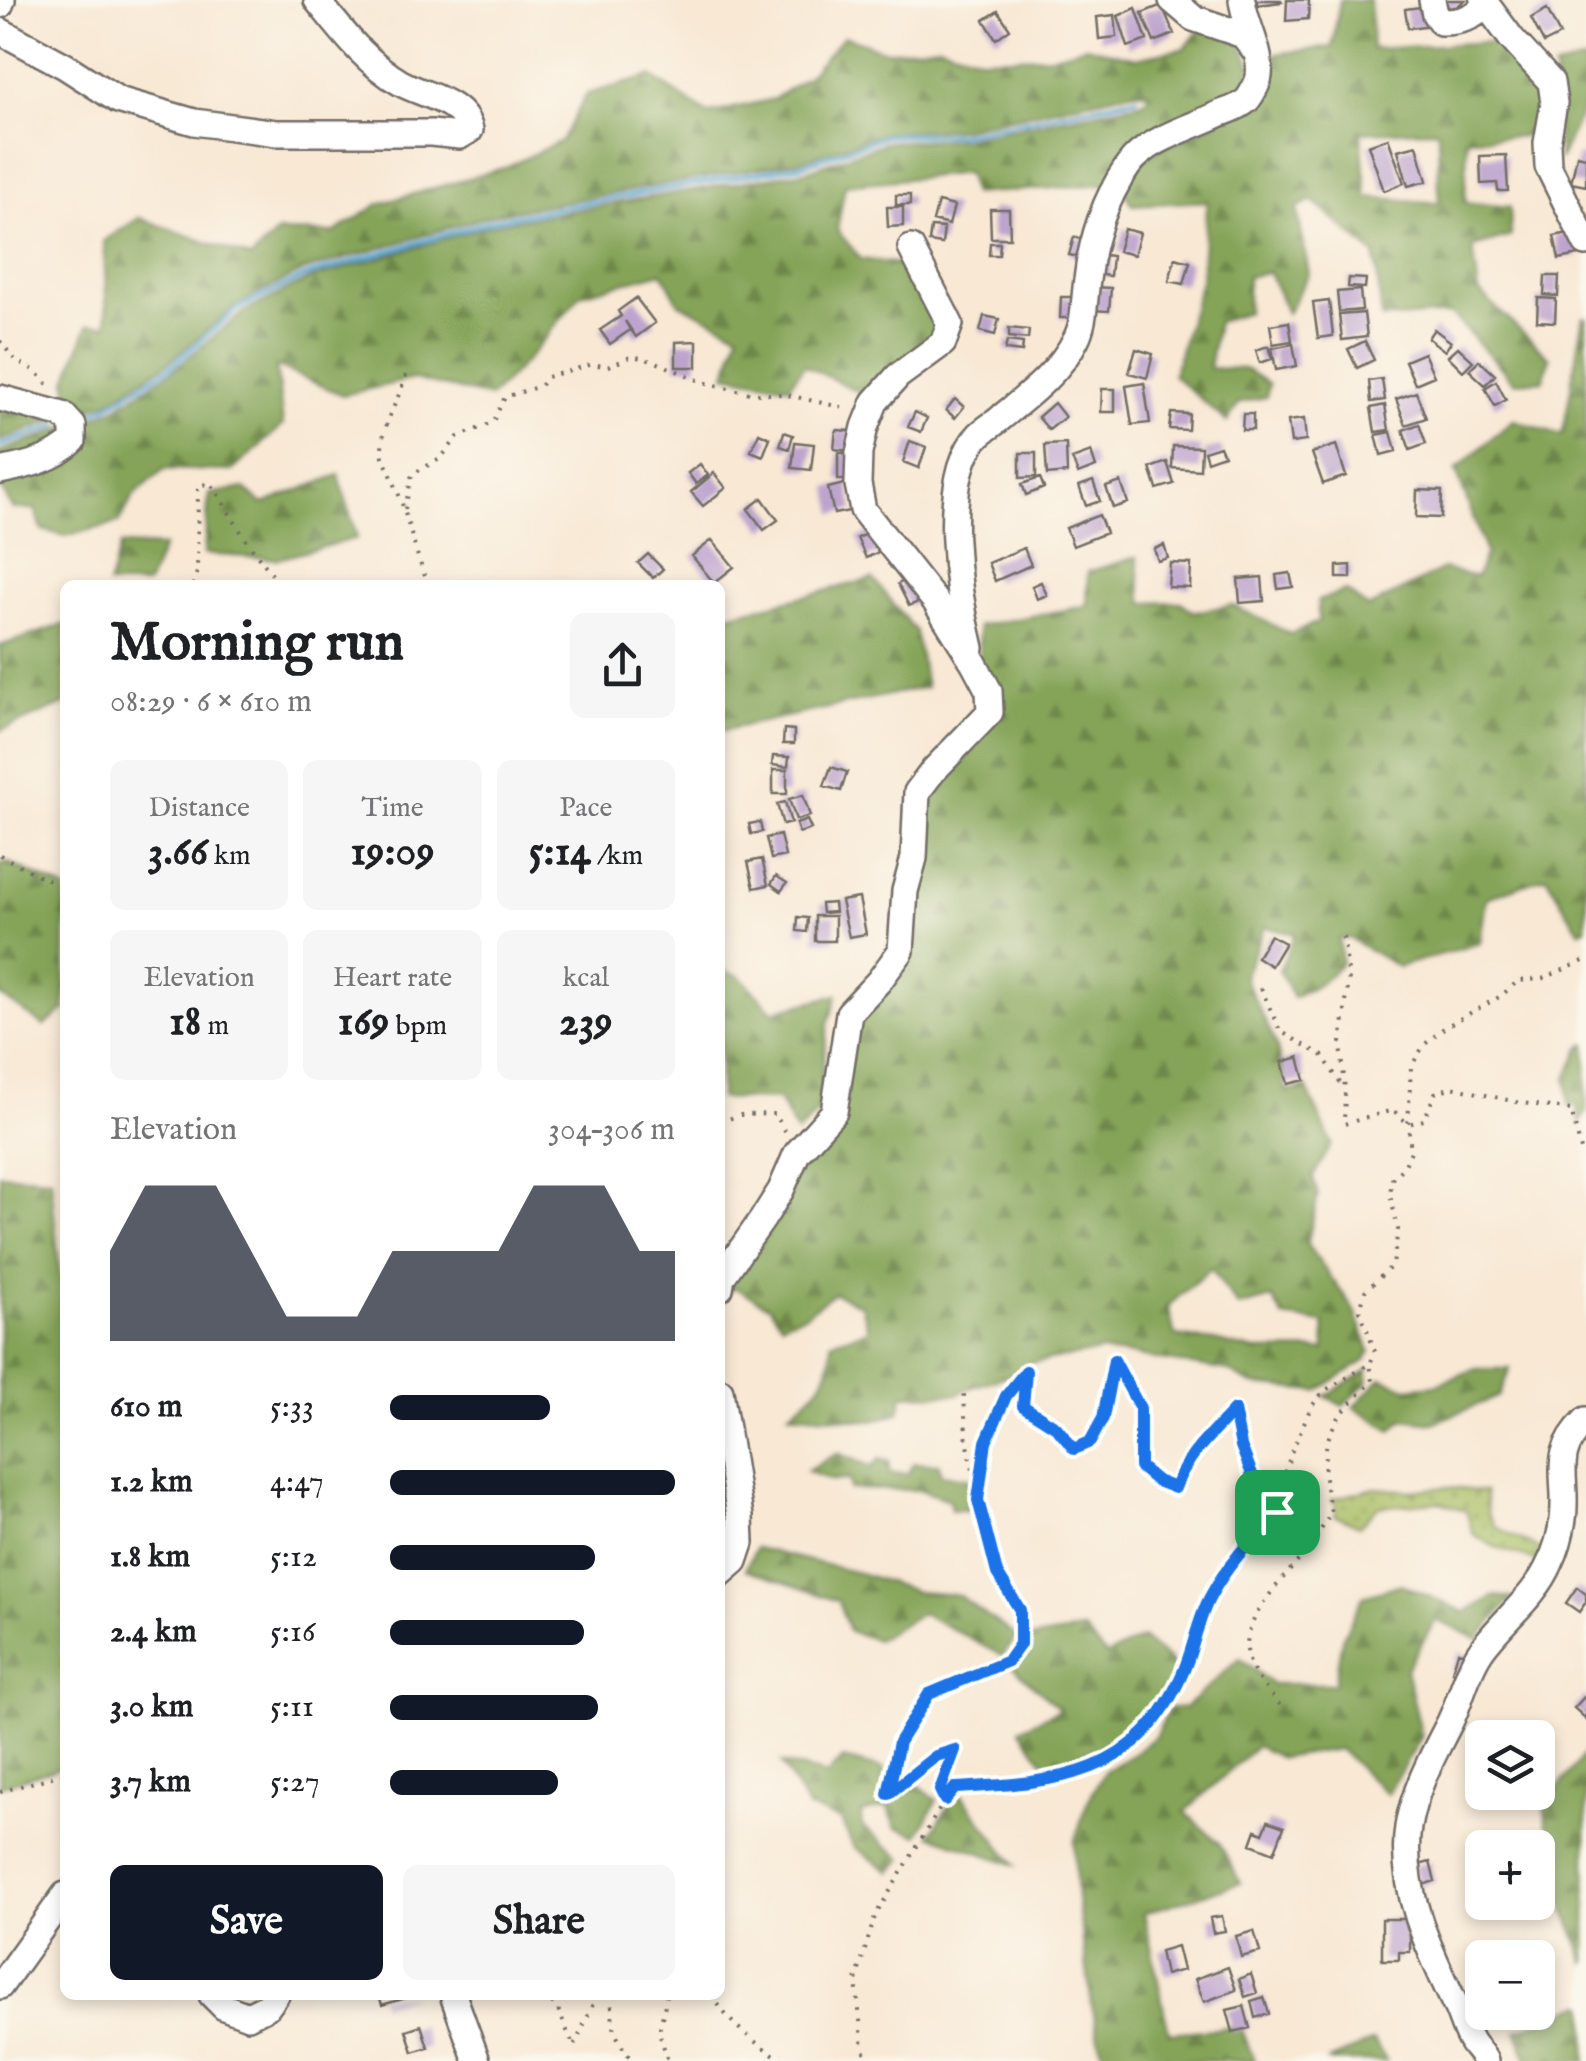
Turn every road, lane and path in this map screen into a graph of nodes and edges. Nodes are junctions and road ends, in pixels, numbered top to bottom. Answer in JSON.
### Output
{"nodes":[{"id":1,"x":317,"y":0,"type":"edge"},
{"id":2,"x":1172,"y":0,"type":"edge"},
{"id":3,"x":1242,"y":0,"type":"edge"},
{"id":4,"x":1432,"y":0,"type":"edge"},
{"id":5,"x":1484,"y":3,"type":"edge"},
{"id":6,"x":0,"y":31,"type":"edge"},
{"id":7,"x":1257,"y":53,"type":"junction"},
{"id":8,"x":1586,"y":243,"type":"edge"},
{"id":9,"x":911,"y":248,"type":"dead end"},
{"id":10,"x":0,"y":341,"type":"edge"},
{"id":11,"x":406,"y":375,"type":"dead end"},
{"id":12,"x":0,"y":398,"type":"edge"},
{"id":13,"x":870,"y":414,"type":"junction"},
{"id":14,"x":64,"y":415,"type":"junction"},
{"id":15,"x":0,"y":471,"type":"edge"},
{"id":16,"x":406,"y":510,"type":"junction"},
{"id":17,"x":194,"y":580,"type":"edge"},
{"id":18,"x":276,"y":580,"type":"edge"},
{"id":19,"x":427,"y":580,"type":"edge"},
{"id":20,"x":974,"y":663,"type":"junction"},
{"id":21,"x":0,"y":854,"type":"edge"},
{"id":22,"x":60,"y":883,"type":"edge"},
{"id":23,"x":1343,"y":937,"type":"dead end"},
{"id":24,"x":1586,"y":960,"type":"edge"},
{"id":25,"x":1261,"y":988,"type":"dead end"},
{"id":26,"x":1345,"y":1090,"type":"junction"},
{"id":27,"x":725,"y":1120,"type":"edge"},
{"id":28,"x":1408,"y":1124,"type":"junction"},
{"id":29,"x":798,"y":1153,"type":"junction"},
{"id":30,"x":1586,"y":1157,"type":"edge"},
{"id":31,"x":725,"y":1273,"type":"edge"},
{"id":32,"x":1370,"y":1364,"type":"junction"},
{"id":33,"x":964,"y":1394,"type":"dead end"},
{"id":34,"x":1586,"y":1420,"type":"edge"},
{"id":35,"x":725,"y":1422,"type":"edge"},
{"id":36,"x":978,"y":1500,"type":"junction"},
{"id":37,"x":1277,"y":1512,"type":"junction"},
{"id":38,"x":725,"y":1570,"type":"edge"},
{"id":39,"x":1280,"y":1705,"type":"dead end"},
{"id":40,"x":60,"y":1774,"type":"edge"},
{"id":41,"x":0,"y":1792,"type":"edge"},
{"id":42,"x":945,"y":1800,"type":"junction"},
{"id":43,"x":60,"y":1902,"type":"edge"},
{"id":44,"x":0,"y":1986,"type":"edge"},
{"id":45,"x":217,"y":2000,"type":"edge"},
{"id":46,"x":272,"y":2000,"type":"edge"},
{"id":47,"x":455,"y":2000,"type":"edge"},
{"id":48,"x":549,"y":2000,"type":"edge"},
{"id":49,"x":595,"y":2000,"type":"edge"},
{"id":50,"x":612,"y":2000,"type":"edge"},
{"id":51,"x":666,"y":2000,"type":"edge"},
{"id":52,"x":716,"y":2000,"type":"edge"},
{"id":53,"x":477,"y":2061,"type":"edge"},
{"id":54,"x":633,"y":2061,"type":"edge"},
{"id":55,"x":668,"y":2061,"type":"edge"},
{"id":56,"x":784,"y":2061,"type":"edge"},
{"id":57,"x":872,"y":2061,"type":"edge"},
{"id":58,"x":1486,"y":2061,"type":"edge"}],
"edges":[{"from":1,"to":6,"type":"street"},
{"from":2,"to":7,"type":"street"},
{"from":3,"to":7,"type":"street"},
{"from":4,"to":5,"type":"street"},
{"from":5,"to":8,"type":"street"},
{"from":7,"to":20,"type":"street"},
{"from":9,"to":13,"type":"street"},
{"from":10,"to":14,"type":"path"},
{"from":11,"to":16,"type":"path"},
{"from":12,"to":14,"type":"street"},
{"from":13,"to":16,"type":"path"},
{"from":13,"to":20,"type":"street"},
{"from":14,"to":15,"type":"street"},
{"from":16,"to":19,"type":"path"},
{"from":17,"to":18,"type":"path"},
{"from":20,"to":29,"type":"street"},
{"from":21,"to":22,"type":"path"},
{"from":23,"to":26,"type":"path"},
{"from":24,"to":28,"type":"path"},
{"from":25,"to":26,"type":"path"},
{"from":26,"to":28,"type":"path"},
{"from":27,"to":29,"type":"path"},
{"from":28,"to":30,"type":"path"},
{"from":28,"to":32,"type":"path"},
{"from":29,"to":31,"type":"street"},
{"from":32,"to":37,"type":"path"},
{"from":32,"to":39,"type":"path"},
{"from":33,"to":36,"type":"path"},
{"from":34,"to":58,"type":"street"},
{"from":35,"to":38,"type":"street"},
{"from":36,"to":37,"type":"path"},
{"from":36,"to":42,"type":"path"},
{"from":37,"to":42,"type":"path"},
{"from":40,"to":41,"type":"path"},
{"from":42,"to":57,"type":"path"},
{"from":43,"to":44,"type":"street"},
{"from":45,"to":46,"type":"street"},
{"from":47,"to":53,"type":"street"},
{"from":48,"to":49,"type":"path"},
{"from":50,"to":54,"type":"path"},
{"from":51,"to":55,"type":"path"},
{"from":52,"to":56,"type":"path"}]}
